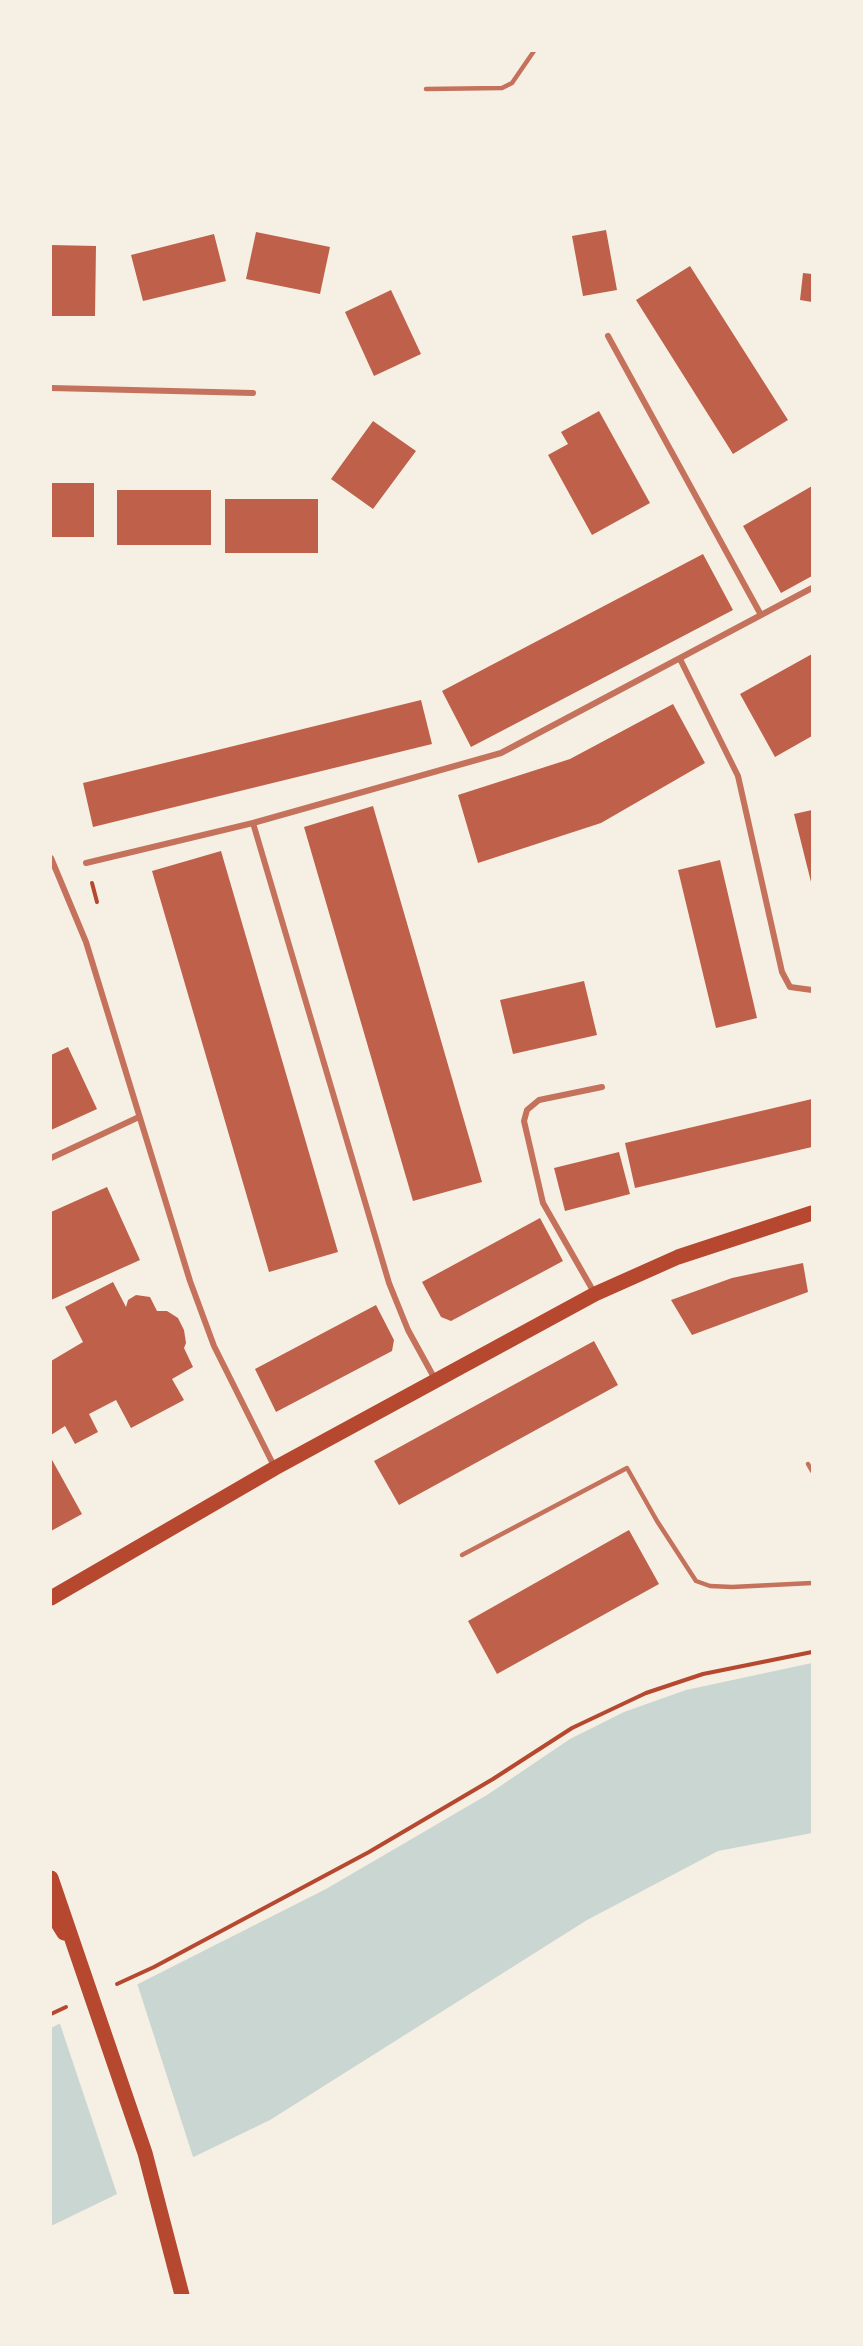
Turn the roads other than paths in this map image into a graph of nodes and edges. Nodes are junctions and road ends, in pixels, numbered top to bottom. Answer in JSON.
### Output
{"nodes":[{"id":1,"x":534,"y":51,"type":"edge"},
{"id":2,"x":426,"y":89,"type":"dead end"},
{"id":3,"x":608,"y":336,"type":"dead end"},
{"id":4,"x":51,"y":388,"type":"edge"},
{"id":5,"x":253,"y":393,"type":"dead end"},
{"id":6,"x":812,"y":588,"type":"edge"},
{"id":7,"x":761,"y":615,"type":"junction"},
{"id":8,"x":680,"y":659,"type":"junction"},
{"id":9,"x":253,"y":823,"type":"junction"},
{"id":10,"x":51,"y":858,"type":"edge"},
{"id":11,"x":87,"y":863,"type":"dead end"},
{"id":12,"x":812,"y":990,"type":"edge"},
{"id":13,"x":602,"y":1087,"type":"dead end"},
{"id":14,"x":139,"y":1118,"type":"junction"},
{"id":15,"x":51,"y":1158,"type":"edge"},
{"id":16,"x":812,"y":1213,"type":"edge"},
{"id":17,"x":595,"y":1294,"type":"junction"},
{"id":18,"x":436,"y":1382,"type":"junction"},
{"id":19,"x":808,"y":1464,"type":"dead end"},
{"id":20,"x":275,"y":1468,"type":"junction"},
{"id":21,"x":812,"y":1471,"type":"edge"},
{"id":22,"x":462,"y":1555,"type":"dead end"},
{"id":23,"x":812,"y":1583,"type":"edge"},
{"id":24,"x":51,"y":1598,"type":"edge"},
{"id":25,"x":51,"y":1878,"type":"edge"},
{"id":26,"x":51,"y":1912,"type":"edge"},
{"id":27,"x":81,"y":1961,"type":"junction"},
{"id":28,"x":182,"y":2295,"type":"edge"}],
"edges":[{"from":1,"to":2,"type":"lane"},
{"from":3,"to":7,"type":"street"},
{"from":4,"to":5,"type":"street"},
{"from":6,"to":7,"type":"street"},
{"from":7,"to":8,"type":"street"},
{"from":8,"to":9,"type":"street"},
{"from":8,"to":12,"type":"street"},
{"from":9,"to":11,"type":"street"},
{"from":9,"to":18,"type":"street"},
{"from":10,"to":14,"type":"street"},
{"from":13,"to":17,"type":"street"},
{"from":14,"to":15,"type":"street"},
{"from":14,"to":20,"type":"street"},
{"from":16,"to":17,"type":"main road"},
{"from":17,"to":18,"type":"main road"},
{"from":18,"to":20,"type":"main road"},
{"from":19,"to":21,"type":"lane"},
{"from":20,"to":24,"type":"main road"},
{"from":22,"to":23,"type":"lane"},
{"from":25,"to":27,"type":"main road"},
{"from":26,"to":27,"type":"main road"},
{"from":27,"to":28,"type":"main road"}]}
